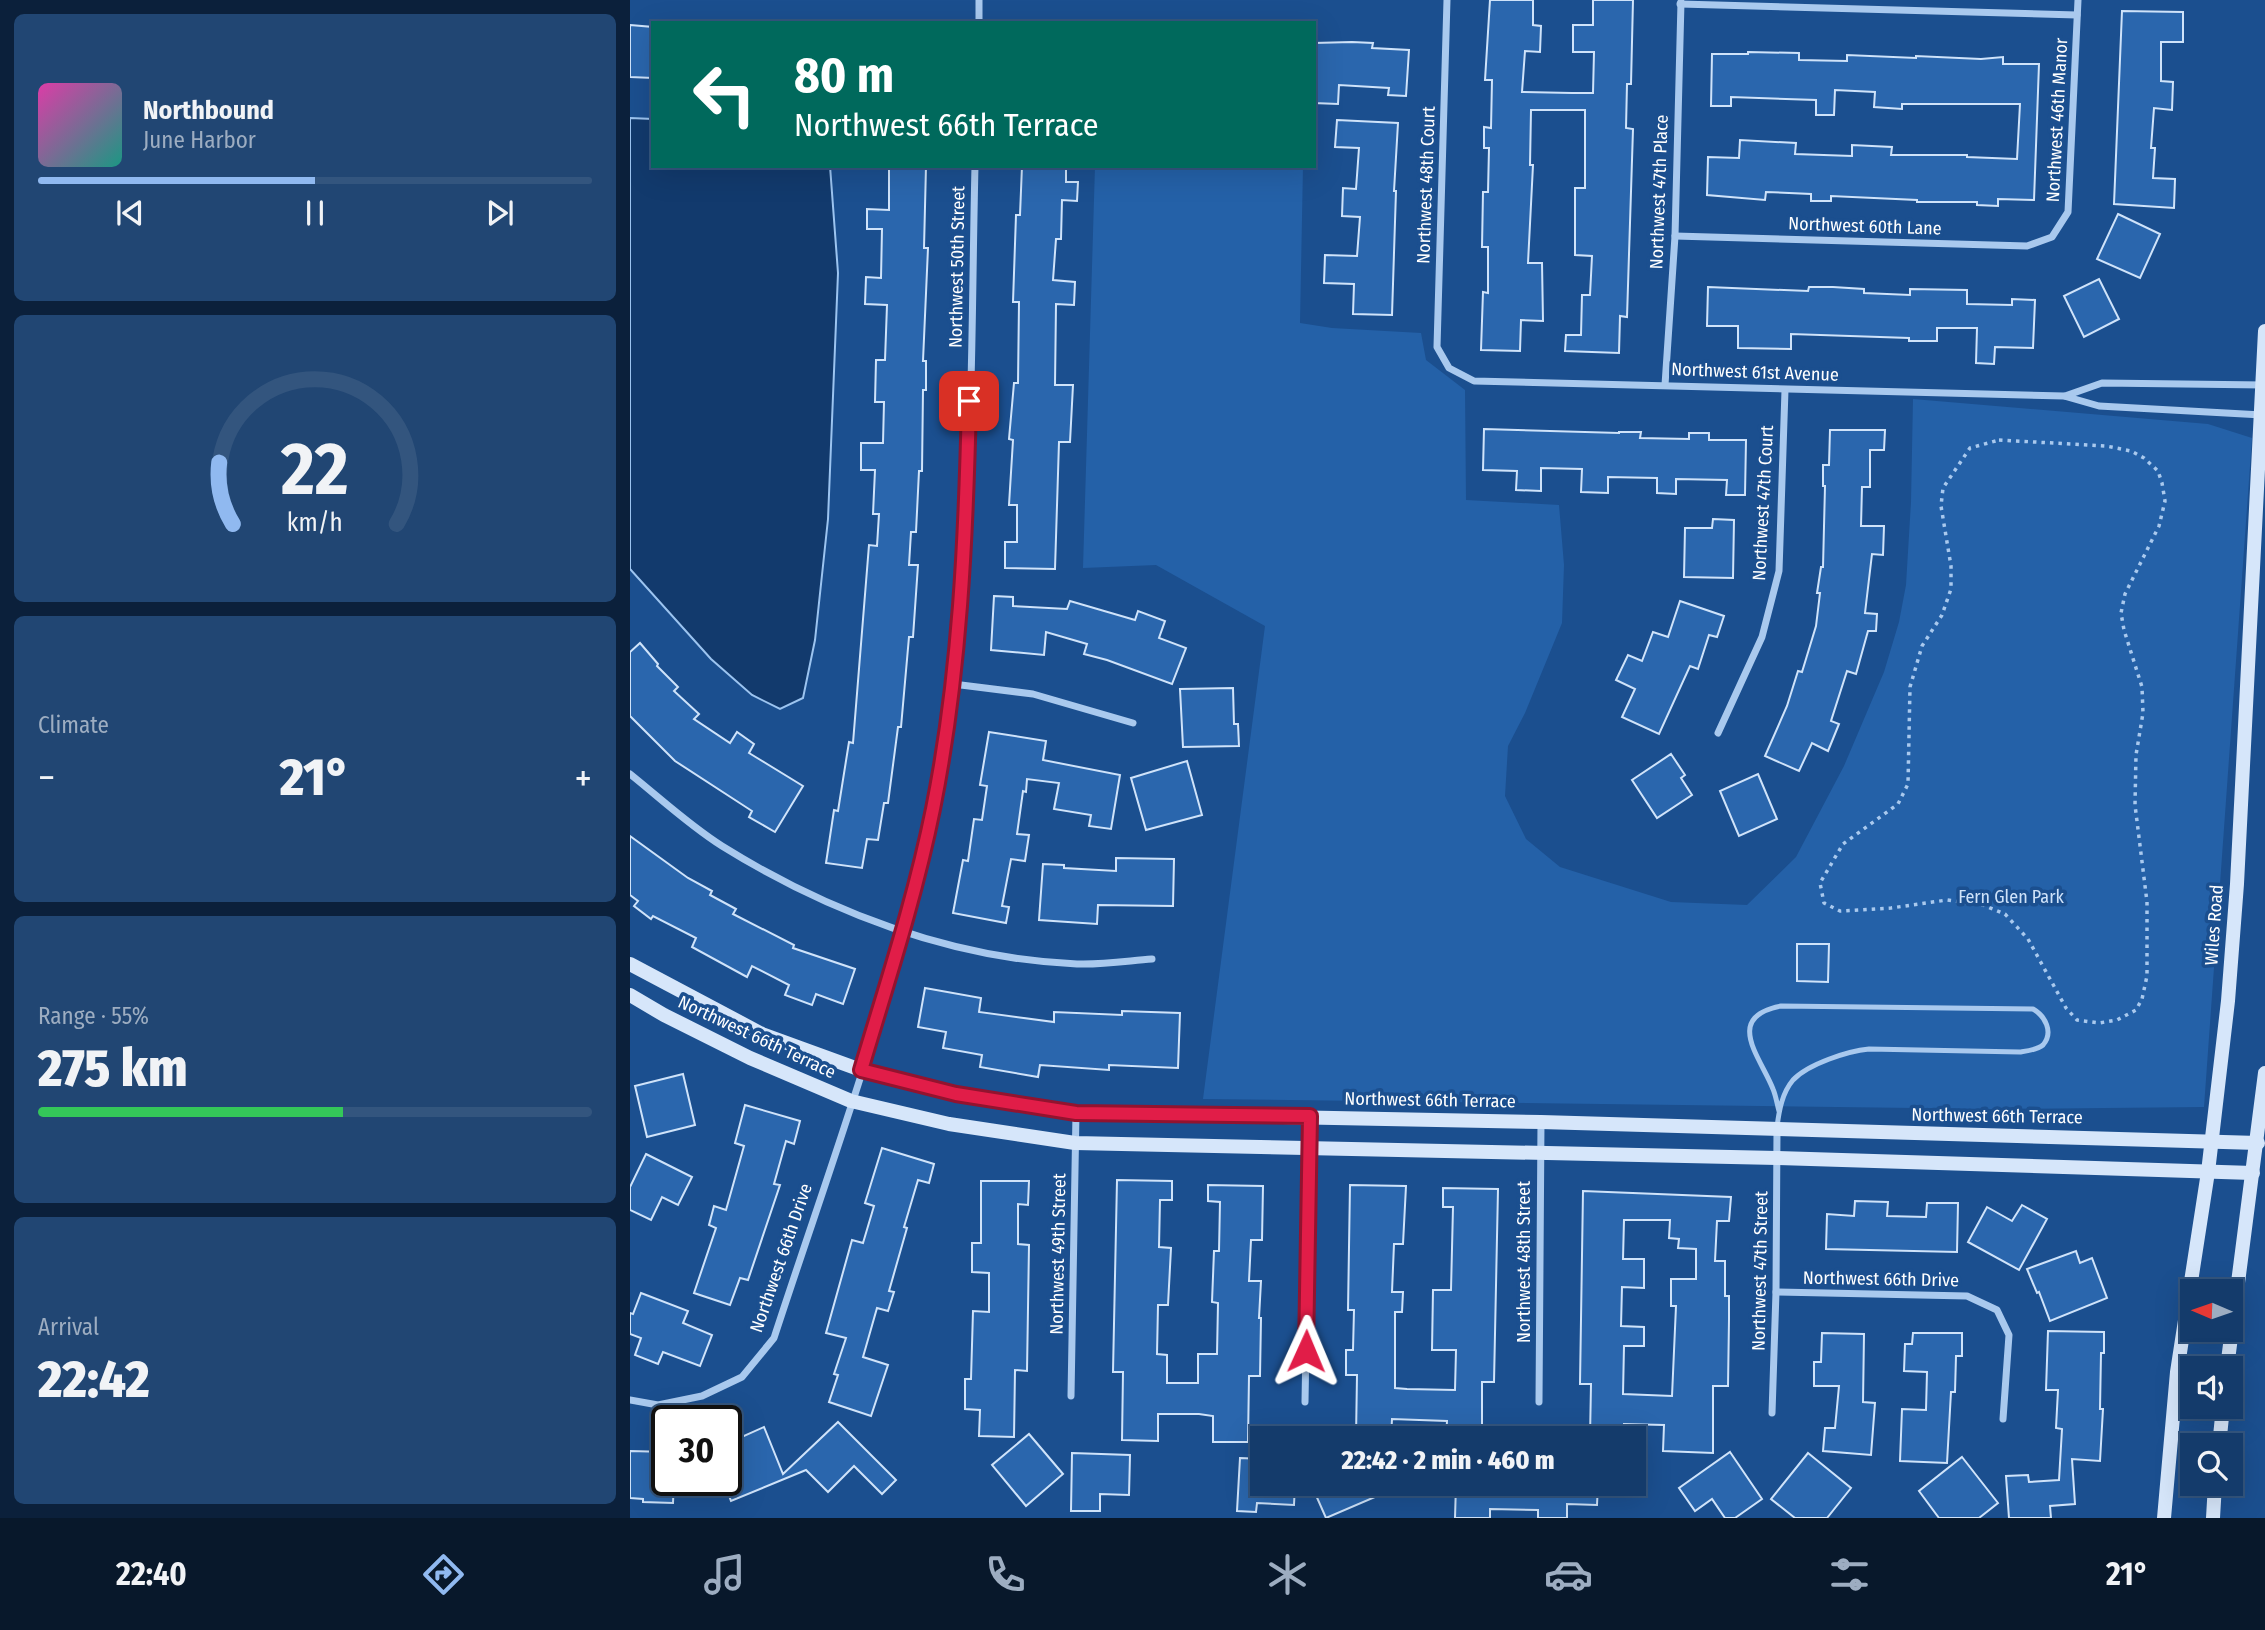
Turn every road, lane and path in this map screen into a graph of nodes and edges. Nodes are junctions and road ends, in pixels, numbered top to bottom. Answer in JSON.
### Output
{"nodes":[{"id":1,"x":979,"y":0,"type":"edge"},
{"id":2,"x":1447,"y":0,"type":"edge"},
{"id":3,"x":2078,"y":0,"type":"edge"},
{"id":4,"x":1681,"y":2,"type":"edge"},
{"id":5,"x":2077,"y":15,"type":"junction"},
{"id":6,"x":979,"y":21,"type":"edge"},
{"id":7,"x":975,"y":168,"type":"edge"},
{"id":8,"x":1675,"y":236,"type":"junction"},
{"id":9,"x":2052,"y":237,"type":"joint"},
{"id":10,"x":2265,"y":331,"type":"edge"},
{"id":11,"x":1449,"y":368,"type":"joint"},
{"id":12,"x":2264,"y":385,"type":"edge"},
{"id":13,"x":1665,"y":386,"type":"junction"},
{"id":14,"x":1785,"y":390,"type":"junction"},
{"id":15,"x":2064,"y":396,"type":"junction"},
{"id":16,"x":2263,"y":415,"type":"edge"},
{"id":17,"x":953,"y":684,"type":"junction"},
{"id":18,"x":1132,"y":723,"type":"dead end"},
{"id":19,"x":1718,"y":733,"type":"dead end"},
{"id":20,"x":630,"y":774,"type":"edge"},
{"id":21,"x":904,"y":933,"type":"junction"},
{"id":22,"x":1152,"y":959,"type":"dead end"},
{"id":23,"x":630,"y":964,"type":"edge"},
{"id":24,"x":630,"y":995,"type":"edge"},
{"id":25,"x":2117,"y":1020,"type":"joint"},
{"id":26,"x":861,"y":1070,"type":"junction"},
{"id":27,"x":2265,"y":1073,"type":"edge"},
{"id":28,"x":851,"y":1101,"type":"junction"},
{"id":29,"x":1779,"y":1111,"type":"junction"},
{"id":30,"x":1076,"y":1113,"type":"junction"},
{"id":31,"x":1310,"y":1116,"type":"junction"},
{"id":32,"x":1541,"y":1122,"type":"junction"},
{"id":33,"x":1777,"y":1130,"type":"junction"},
{"id":34,"x":2212,"y":1141,"type":"junction"},
{"id":35,"x":1075,"y":1143,"type":"junction"},
{"id":36,"x":2258,"y":1143,"type":"junction"},
{"id":37,"x":1309,"y":1146,"type":"junction"},
{"id":38,"x":1541,"y":1152,"type":"junction"},
{"id":39,"x":1777,"y":1158,"type":"junction"},
{"id":40,"x":2208,"y":1172,"type":"junction"},
{"id":41,"x":2253,"y":1173,"type":"junction"},
{"id":42,"x":1776,"y":1292,"type":"junction"},
{"id":43,"x":2229,"y":1356,"type":"edge"},
{"id":44,"x":1071,"y":1396,"type":"dead end"},
{"id":45,"x":630,"y":1400,"type":"edge"},
{"id":46,"x":1305,"y":1402,"type":"dead end"},
{"id":47,"x":1539,"y":1402,"type":"dead end"},
{"id":48,"x":1772,"y":1413,"type":"dead end"},
{"id":49,"x":2003,"y":1419,"type":"dead end"},
{"id":50,"x":2215,"y":1496,"type":"edge"},
{"id":51,"x":2164,"y":1518,"type":"edge"},
{"id":52,"x":2213,"y":1518,"type":"edge"}],
"edges":[{"from":1,"to":6,"type":"street"},
{"from":2,"to":11,"type":"street","name":"Northwest 48th Court"},
{"from":3,"to":5,"type":"street","name":"Northwest 46th Manor"},
{"from":4,"to":5,"type":"street"},
{"from":4,"to":8,"type":"street","name":"Northwest 47th Place"},
{"from":5,"to":9,"type":"street","name":"Northwest 46th Manor"},
{"from":7,"to":17,"type":"street","name":"Northwest 50th Street"},
{"from":8,"to":9,"type":"street","name":"Northwest 60th Lane"},
{"from":8,"to":13,"type":"street","name":"Northwest 47th Place"},
{"from":10,"to":12,"type":"street","name":"Wiles Road"},
{"from":11,"to":13,"type":"street","name":"Northwest 61st Avenue"},
{"from":12,"to":15,"type":"street","name":"Northwest 61st Avenue"},
{"from":12,"to":16,"type":"street","name":"Wiles Road"},
{"from":13,"to":14,"type":"street","name":"Northwest 61st Avenue"},
{"from":14,"to":15,"type":"street","name":"Northwest 61st Avenue"},
{"from":14,"to":19,"type":"street","name":"Northwest 47th Court"},
{"from":15,"to":16,"type":"street","name":"Northwest 61st Avenue"},
{"from":16,"to":34,"type":"street","name":"Wiles Road"},
{"from":17,"to":18,"type":"street"},
{"from":17,"to":21,"type":"street","name":"Northwest 50th Street"},
{"from":20,"to":21,"type":"street"},
{"from":21,"to":22,"type":"street"},
{"from":21,"to":26,"type":"street","name":"Northwest 50th Street"},
{"from":23,"to":26,"type":"street","name":"Northwest 66th Terrace"},
{"from":24,"to":28,"type":"street","name":"Northwest 66th Terrace"},
{"from":25,"to":25,"type":"path"},
{"from":26,"to":28,"type":"street","name":"Northwest 66th Drive"},
{"from":26,"to":30,"type":"street","name":"Northwest 66th Terrace"},
{"from":27,"to":36,"type":"street"},
{"from":28,"to":35,"type":"street","name":"Northwest 66th Terrace"},
{"from":28,"to":45,"type":"street","name":"Northwest 66th Drive"},
{"from":29,"to":29,"type":"lane"},
{"from":29,"to":33,"type":"lane"},
{"from":30,"to":31,"type":"street","name":"Northwest 66th Terrace"},
{"from":30,"to":35,"type":"street","name":"Northwest 49th Street"},
{"from":31,"to":32,"type":"street","name":"Northwest 66th Terrace"},
{"from":31,"to":37,"type":"street"},
{"from":32,"to":33,"type":"street","name":"Northwest 66th Terrace"},
{"from":32,"to":38,"type":"street","name":"Northwest 48th Street"},
{"from":33,"to":34,"type":"street","name":"Northwest 66th Terrace"},
{"from":33,"to":39,"type":"street","name":"Northwest 47th Street"},
{"from":34,"to":36,"type":"street","name":"Northwest 66th Terrace"},
{"from":34,"to":40,"type":"street","name":"Wiles Road"},
{"from":35,"to":37,"type":"street","name":"Northwest 66th Terrace"},
{"from":35,"to":44,"type":"street","name":"Northwest 49th Street"},
{"from":36,"to":41,"type":"street"},
{"from":37,"to":38,"type":"street","name":"Northwest 66th Terrace"},
{"from":37,"to":46,"type":"street"},
{"from":38,"to":39,"type":"street","name":"Northwest 66th Terrace"},
{"from":38,"to":47,"type":"street","name":"Northwest 48th Street"},
{"from":39,"to":40,"type":"street","name":"Northwest 66th Terrace"},
{"from":39,"to":42,"type":"street","name":"Northwest 47th Street"},
{"from":40,"to":41,"type":"street","name":"Northwest 66th Terrace"},
{"from":40,"to":51,"type":"street","name":"Wiles Road"},
{"from":41,"to":43,"type":"street"},
{"from":42,"to":48,"type":"street","name":"Northwest 47th Street"},
{"from":42,"to":49,"type":"street","name":"Northwest 66th Drive"},
{"from":50,"to":52,"type":"street"}]}
